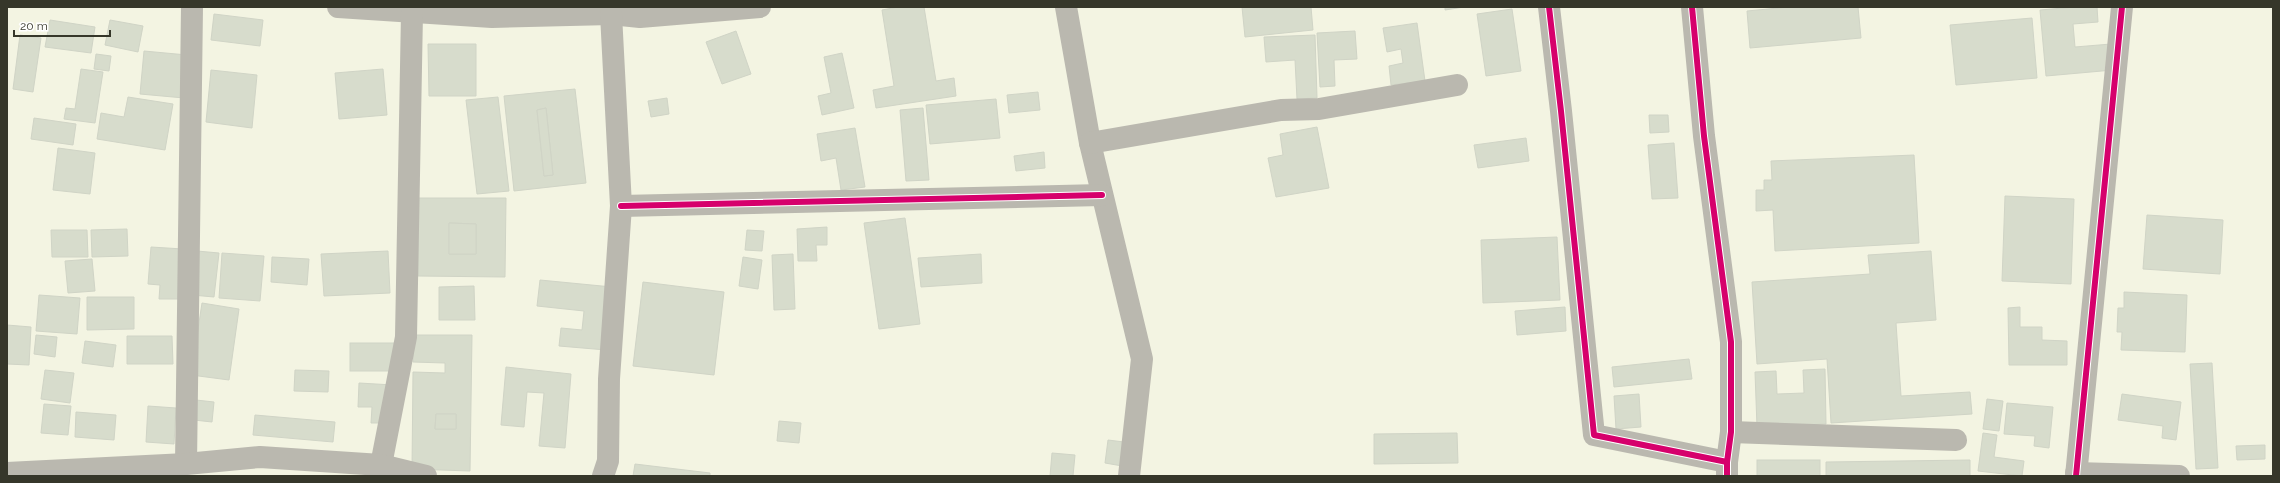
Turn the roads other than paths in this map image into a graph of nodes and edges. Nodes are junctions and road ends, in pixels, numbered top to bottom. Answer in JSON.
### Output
{"nodes":[{"id":1,"x":192,"y":7,"type":"edge"},
{"id":2,"x":338,"y":7,"type":"edge"},
{"id":3,"x":754,"y":7,"type":"edge"},
{"id":4,"x":1066,"y":7,"type":"edge"},
{"id":5,"x":1549,"y":7,"type":"edge"},
{"id":6,"x":1692,"y":7,"type":"edge"},
{"id":7,"x":2122,"y":7,"type":"edge"},
{"id":8,"x":639,"y":12,"type":"edge"},
{"id":9,"x":412,"y":13,"type":"junction"},
{"id":10,"x":611,"y":14,"type":"junction"},
{"id":11,"x":1457,"y":85,"type":"dead end"},
{"id":12,"x":1090,"y":143,"type":"junction"},
{"id":13,"x":1102,"y":195,"type":"junction"},
{"id":14,"x":621,"y":206,"type":"junction"},
{"id":15,"x":1731,"y":432,"type":"junction"},
{"id":16,"x":1956,"y":440,"type":"dead end"},
{"id":17,"x":186,"y":464,"type":"junction"},
{"id":18,"x":381,"y":465,"type":"junction"},
{"id":19,"x":1727,"y":469,"type":"edge"},
{"id":20,"x":7,"y":473,"type":"edge"},
{"id":21,"x":2076,"y":475,"type":"edge"},
{"id":22,"x":426,"y":476,"type":"edge"},
{"id":23,"x":603,"y":476,"type":"edge"},
{"id":24,"x":1129,"y":476,"type":"edge"},
{"id":25,"x":2180,"y":476,"type":"edge"}],
"edges":[{"from":1,"to":17,"type":"street"},
{"from":2,"to":9,"type":"street"},
{"from":3,"to":8,"type":"street"},
{"from":4,"to":12,"type":"street"},
{"from":5,"to":19,"type":"street"},
{"from":6,"to":15,"type":"street"},
{"from":7,"to":21,"type":"street"},
{"from":8,"to":10,"type":"street"},
{"from":9,"to":10,"type":"street"},
{"from":9,"to":18,"type":"street"},
{"from":10,"to":14,"type":"street"},
{"from":11,"to":12,"type":"street"},
{"from":12,"to":13,"type":"street"},
{"from":13,"to":14,"type":"street"},
{"from":13,"to":24,"type":"street"},
{"from":14,"to":23,"type":"street"},
{"from":15,"to":16,"type":"street"},
{"from":15,"to":19,"type":"street"},
{"from":17,"to":18,"type":"street"},
{"from":17,"to":20,"type":"street"},
{"from":18,"to":22,"type":"street"},
{"from":21,"to":25,"type":"street"}]}
